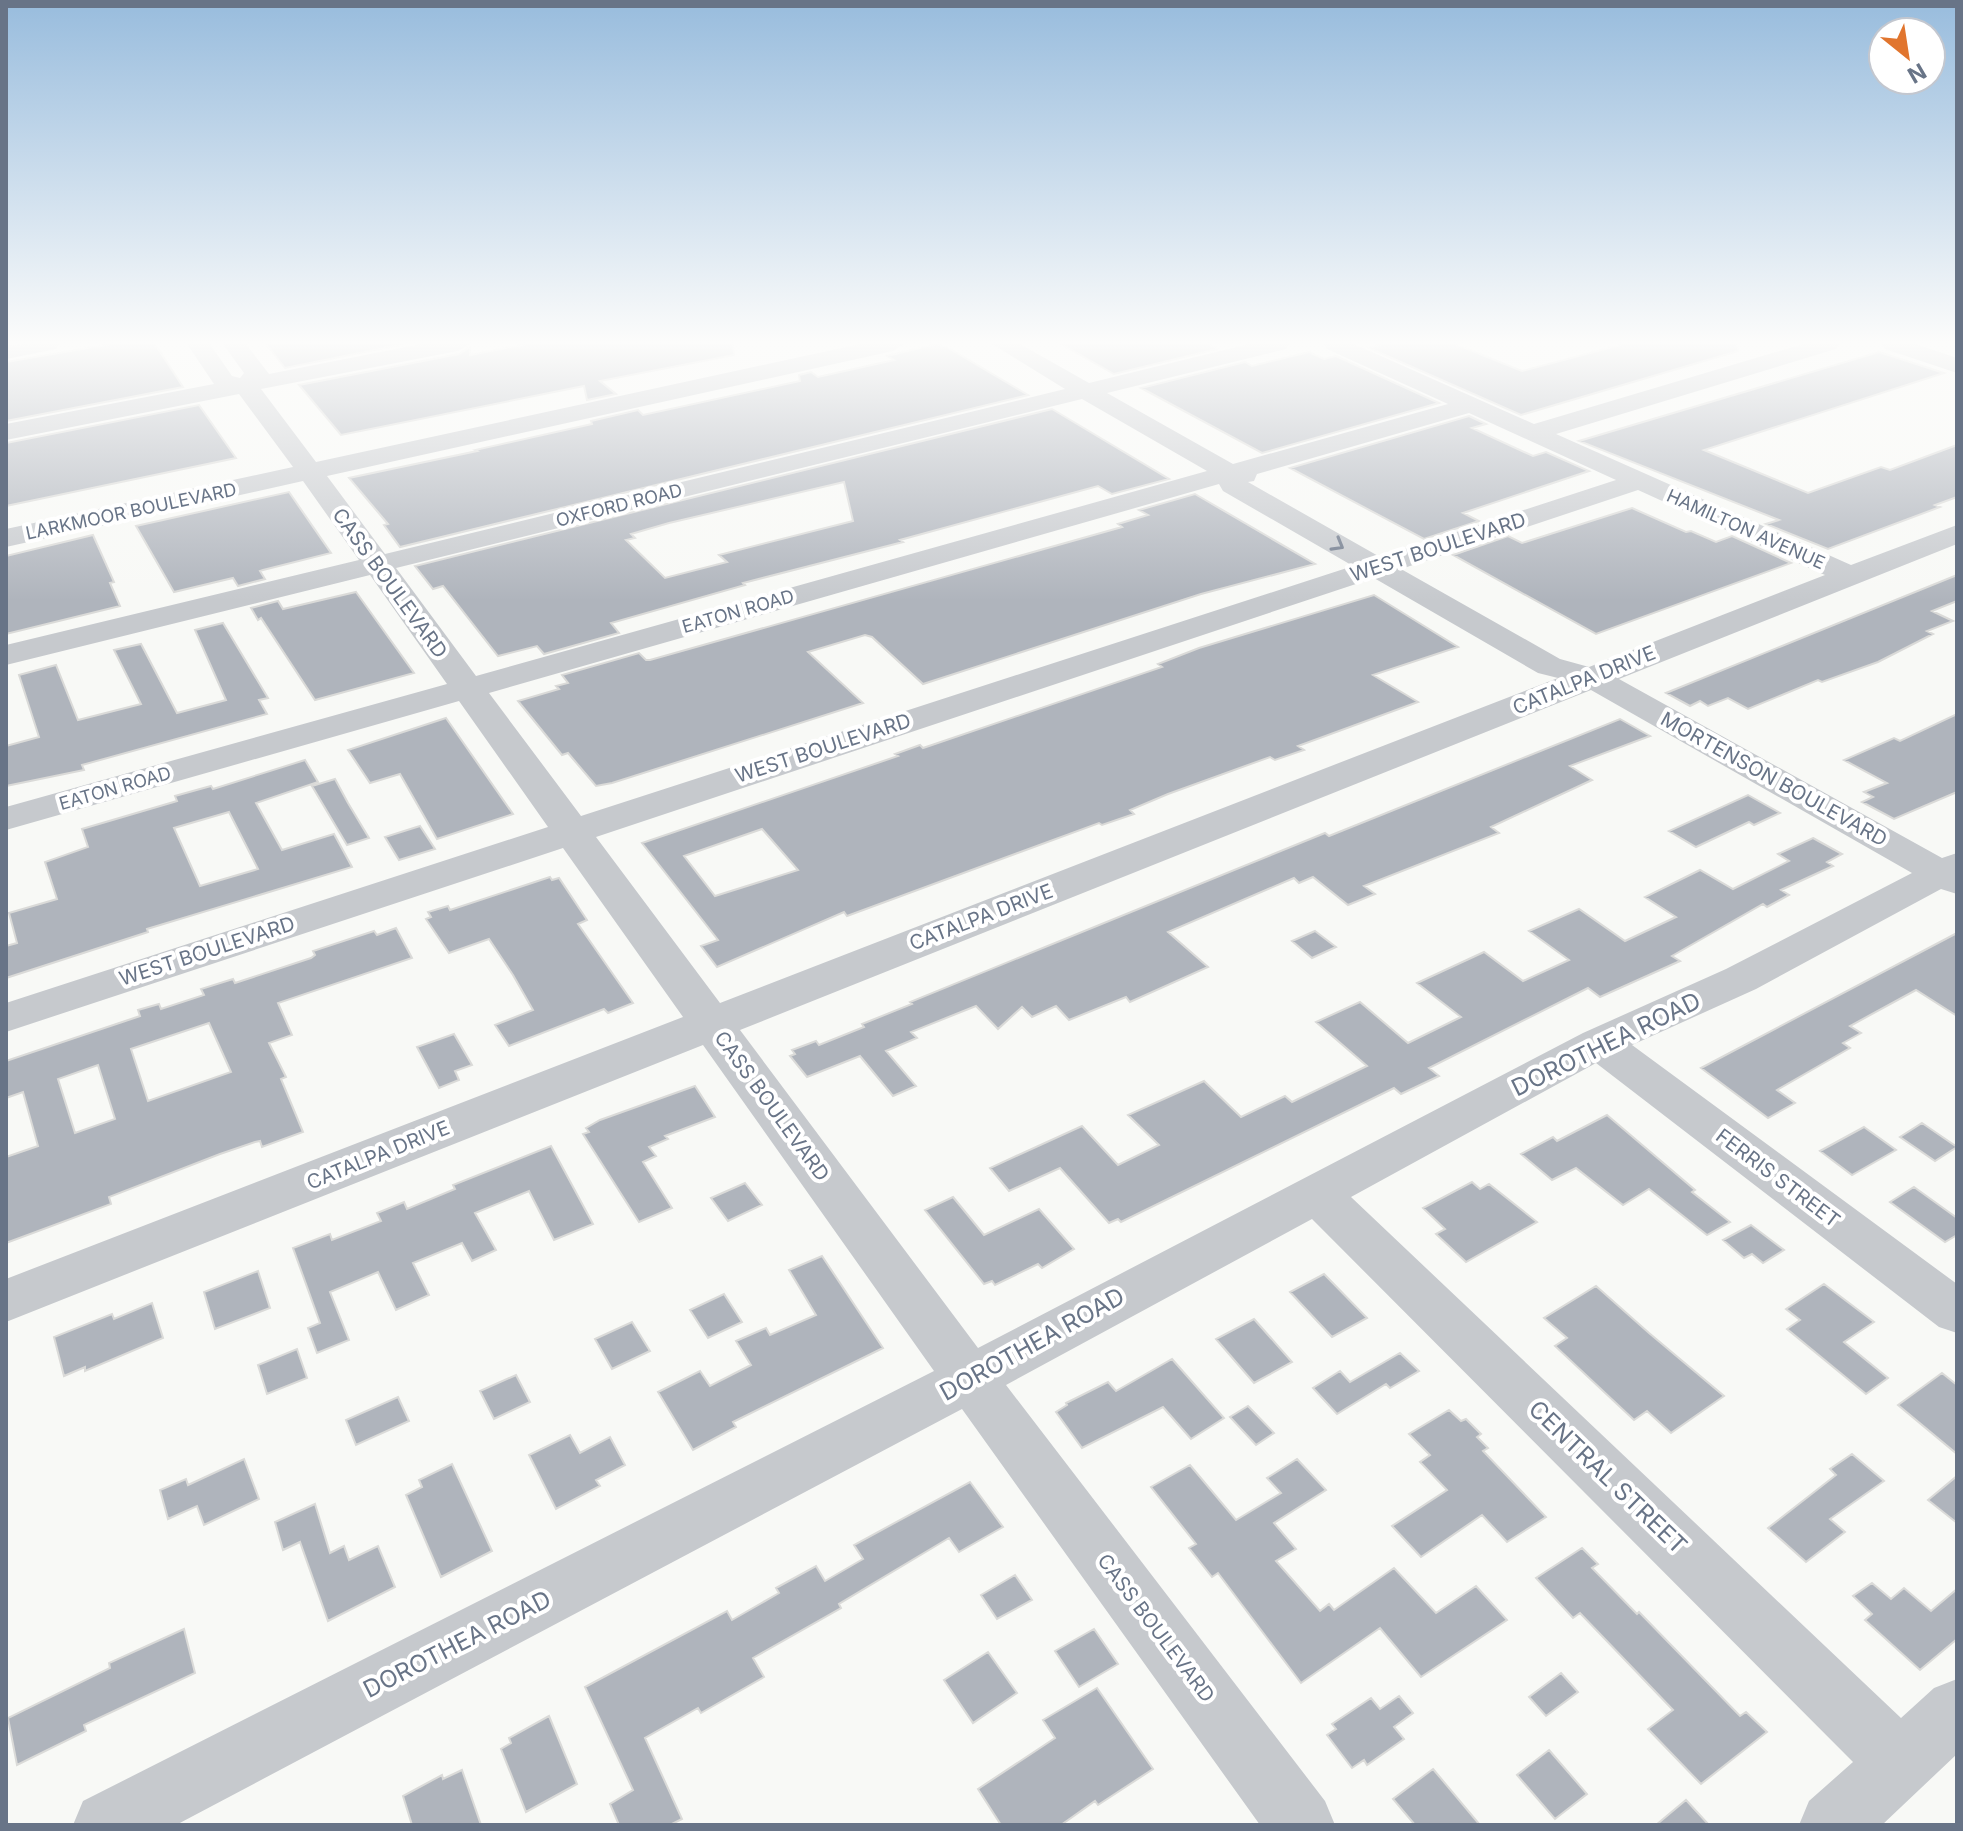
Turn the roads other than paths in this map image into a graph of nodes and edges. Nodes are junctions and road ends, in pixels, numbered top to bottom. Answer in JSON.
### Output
{"nodes":[{"id":1,"x":281,"y":429,"type":"edge"},
{"id":2,"x":472,"y":429,"type":"edge"},
{"id":3,"x":928,"y":429,"type":"edge"},
{"id":4,"x":1154,"y":429,"type":"edge"},
{"id":5,"x":1384,"y":429,"type":"edge"},
{"id":6,"x":1524,"y":429,"type":"edge"},
{"id":7,"x":1544,"y":429,"type":"edge"},
{"id":8,"x":1532,"y":433,"type":"junction"},
{"id":9,"x":305,"y":466,"type":"junction"},
{"id":10,"x":1230,"y":473,"type":"junction"},
{"id":11,"x":1640,"y":481,"type":"junction"},
{"id":12,"x":6,"y":522,"type":"edge"},
{"id":13,"x":1957,"y":534,"type":"edge"},
{"id":14,"x":6,"y":538,"type":"edge"},
{"id":15,"x":1391,"y":562,"type":"junction"},
{"id":16,"x":376,"y":564,"type":"junction"},
{"id":17,"x":1851,"y":576,"type":"junction"},
{"id":18,"x":6,"y":655,"type":"edge"},
{"id":19,"x":1591,"y":677,"type":"junction"},
{"id":20,"x":468,"y":688,"type":"junction"},
{"id":21,"x":6,"y":819,"type":"edge"},
{"id":22,"x":572,"y":831,"type":"junction"},
{"id":23,"x":1952,"y":873,"type":"edge"},
{"id":24,"x":6,"y":1018,"type":"edge"},
{"id":25,"x":711,"y":1023,"type":"junction"},
{"id":26,"x":1599,"y":1043,"type":"junction"},
{"id":27,"x":1315,"y":1192,"type":"junction"},
{"id":28,"x":6,"y":1301,"type":"edge"},
{"id":29,"x":1957,"y":1312,"type":"edge"},
{"id":30,"x":970,"y":1377,"type":"junction"},
{"id":31,"x":1957,"y":1710,"type":"edge"},
{"id":32,"x":1900,"y":1763,"type":"junction"},
{"id":33,"x":1283,"y":1819,"type":"edge"},
{"id":34,"x":107,"y":1825,"type":"edge"},
{"id":35,"x":1833,"y":1825,"type":"edge"}],
"edges":[{"from":1,"to":9,"type":"street","name":"CASS BOULEVARD"},
{"from":2,"to":9,"type":"street","name":"LARKMOOR BOULEVARD"},
{"from":3,"to":16,"type":"street","name":"OXFORD ROAD"},
{"from":4,"to":10,"type":"street","name":"MORTENSON BOULEVARD"},
{"from":5,"to":10,"type":"street","name":"EATON ROAD"},
{"from":6,"to":8,"type":"street","name":"HAMILTON AVENUE"},
{"from":7,"to":8,"type":"street"},
{"from":8,"to":11,"type":"street","name":"HAMILTON AVENUE"},
{"from":9,"to":12,"type":"street","name":"LARKMOOR BOULEVARD"},
{"from":9,"to":14,"type":"street","name":"LARKMOOR BOULEVARD"},
{"from":9,"to":16,"type":"street","name":"CASS BOULEVARD"},
{"from":10,"to":15,"type":"street","name":"MORTENSON BOULEVARD"},
{"from":10,"to":20,"type":"street","name":"EATON ROAD"},
{"from":11,"to":15,"type":"street","name":"WEST BOULEVARD"},
{"from":11,"to":17,"type":"street","name":"HAMILTON AVENUE"},
{"from":13,"to":17,"type":"street","name":"CATALPA DRIVE"},
{"from":15,"to":19,"type":"street","name":"MORTENSON BOULEVARD"},
{"from":15,"to":22,"type":"street","name":"WEST BOULEVARD"},
{"from":16,"to":18,"type":"street","name":"OXFORD ROAD"},
{"from":16,"to":20,"type":"street","name":"CASS BOULEVARD"},
{"from":17,"to":19,"type":"street","name":"CATALPA DRIVE"},
{"from":19,"to":23,"type":"street","name":"MORTENSON BOULEVARD"},
{"from":19,"to":25,"type":"street","name":"CATALPA DRIVE"},
{"from":20,"to":21,"type":"street","name":"EATON ROAD"},
{"from":20,"to":22,"type":"street","name":"CASS BOULEVARD"},
{"from":22,"to":24,"type":"street","name":"WEST BOULEVARD"},
{"from":22,"to":25,"type":"street","name":"CASS BOULEVARD"},
{"from":23,"to":26,"type":"street","name":"DOROTHEA ROAD"},
{"from":25,"to":28,"type":"street","name":"CATALPA DRIVE"},
{"from":25,"to":30,"type":"street","name":"CASS BOULEVARD"},
{"from":26,"to":27,"type":"street","name":"DOROTHEA ROAD"},
{"from":26,"to":29,"type":"street","name":"FERRIS STREET"},
{"from":27,"to":30,"type":"street","name":"DOROTHEA ROAD"},
{"from":27,"to":32,"type":"street","name":"CENTRAL STREET"},
{"from":30,"to":33,"type":"street","name":"CASS BOULEVARD"},
{"from":30,"to":34,"type":"street","name":"DOROTHEA ROAD"},
{"from":31,"to":32,"type":"street"},
{"from":32,"to":35,"type":"street"}]}
